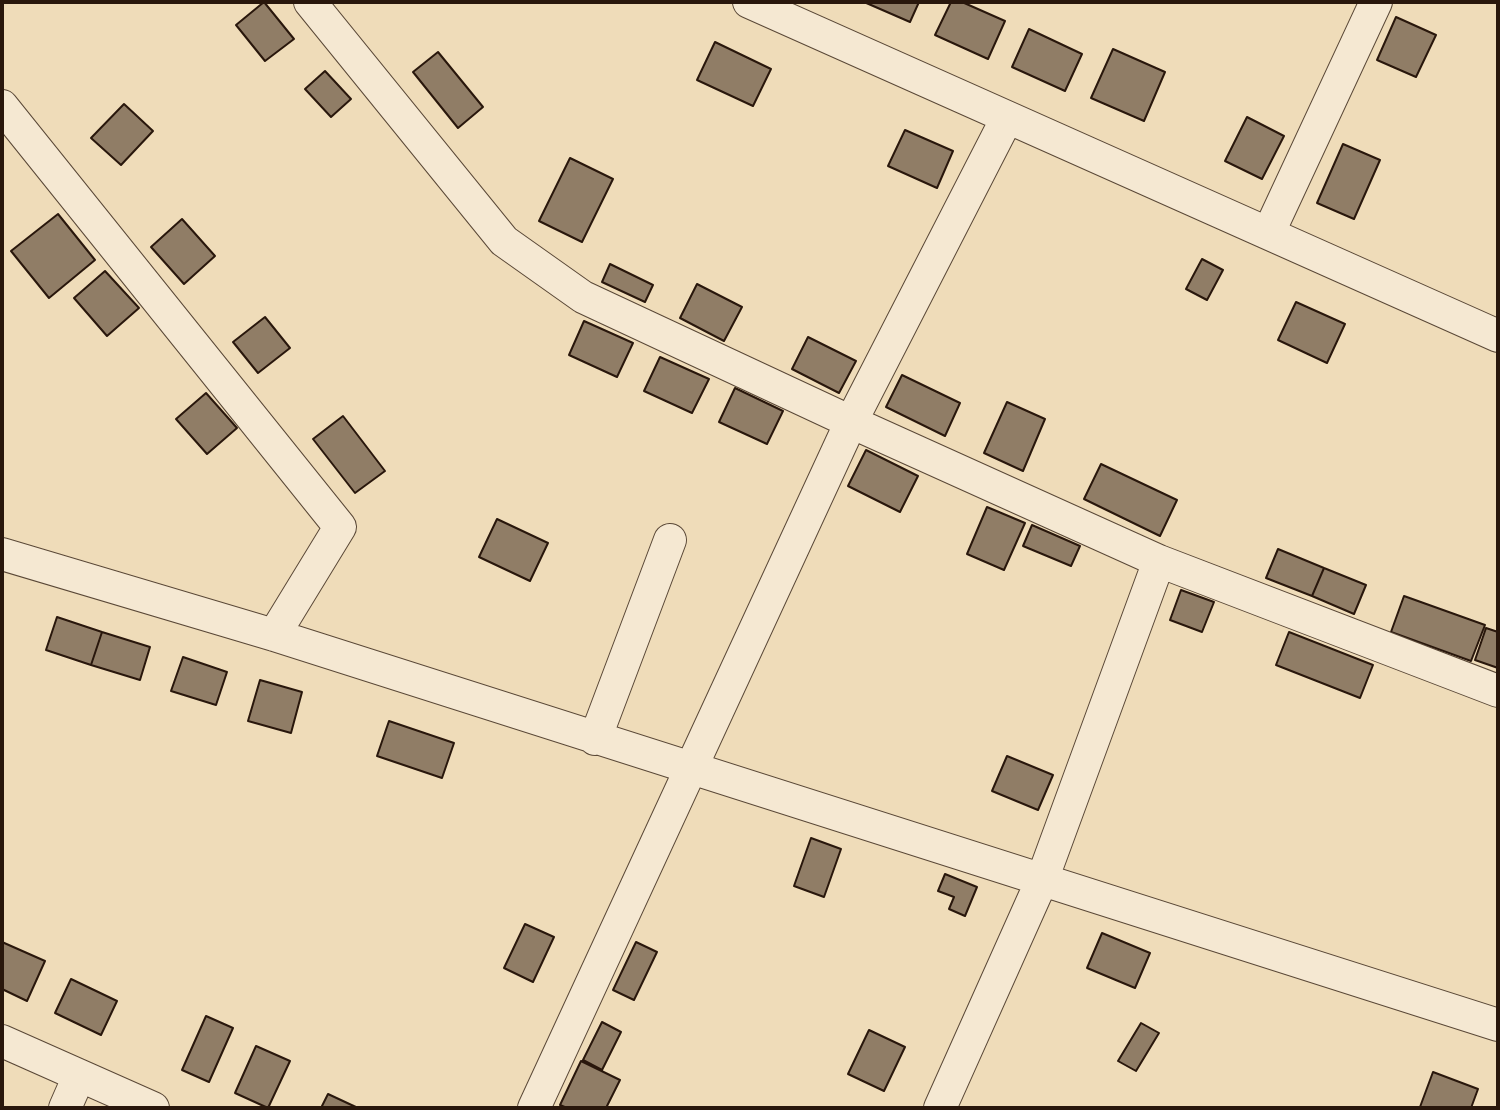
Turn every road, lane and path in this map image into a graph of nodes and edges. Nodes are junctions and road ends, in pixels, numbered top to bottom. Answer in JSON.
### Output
{"nodes":[{"id":1,"x":310,"y":2,"type":"edge"},
{"id":2,"x":749,"y":2,"type":"edge"},
{"id":3,"x":1376,"y":2,"type":"edge"},
{"id":4,"x":2,"y":106,"type":"edge"},
{"id":5,"x":1007,"y":118,"type":"junction"},
{"id":6,"x":1269,"y":232,"type":"junction"},
{"id":7,"x":1498,"y":336,"type":"edge"},
{"id":8,"x":851,"y":422,"type":"junction"},
{"id":9,"x":670,"y":540,"type":"dead end"},
{"id":10,"x":2,"y":554,"type":"edge"},
{"id":11,"x":1159,"y":561,"type":"junction"},
{"id":12,"x":274,"y":635,"type":"junction"},
{"id":13,"x":1498,"y":691,"type":"edge"},
{"id":14,"x":595,"y":738,"type":"junction"},
{"id":15,"x":689,"y":769,"type":"junction"},
{"id":16,"x":1042,"y":880,"type":"junction"},
{"id":17,"x":1498,"y":1025,"type":"edge"},
{"id":18,"x":2,"y":1041,"type":"edge"},
{"id":19,"x":79,"y":1076,"type":"junction"},
{"id":20,"x":65,"y":1108,"type":"edge"},
{"id":21,"x":153,"y":1108,"type":"edge"},
{"id":22,"x":534,"y":1108,"type":"edge"},
{"id":23,"x":940,"y":1108,"type":"edge"}],
"edges":[{"from":1,"to":8,"type":"street"},
{"from":2,"to":5,"type":"street"},
{"from":3,"to":6,"type":"street"},
{"from":4,"to":12,"type":"street"},
{"from":5,"to":6,"type":"street"},
{"from":5,"to":8,"type":"street"},
{"from":6,"to":7,"type":"street"},
{"from":8,"to":11,"type":"street"},
{"from":8,"to":15,"type":"street"},
{"from":9,"to":14,"type":"street"},
{"from":10,"to":12,"type":"street"},
{"from":11,"to":13,"type":"street"},
{"from":11,"to":16,"type":"street"},
{"from":12,"to":14,"type":"street"},
{"from":14,"to":15,"type":"street"},
{"from":15,"to":16,"type":"street"},
{"from":15,"to":22,"type":"street"},
{"from":16,"to":17,"type":"street"},
{"from":16,"to":23,"type":"street"},
{"from":18,"to":19,"type":"street"},
{"from":19,"to":20,"type":"street"},
{"from":19,"to":21,"type":"street"}]}
